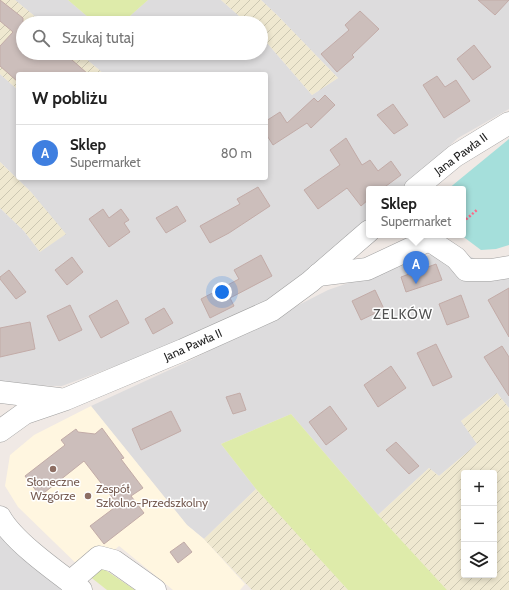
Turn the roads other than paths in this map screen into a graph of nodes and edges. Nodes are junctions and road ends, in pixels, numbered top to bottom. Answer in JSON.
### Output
{"nodes":[{"id":1,"x":509,"y":123,"type":"edge"},
{"id":2,"x":419,"y":186,"type":"edge"},
{"id":3,"x":366,"y":234,"type":"edge"},
{"id":4,"x":426,"y":238,"type":"edge"},
{"id":5,"x":429,"y":238,"type":"edge"},
{"id":6,"x":509,"y":267,"type":"edge"},
{"id":7,"x":318,"y":275,"type":"junction"},
{"id":8,"x":0,"y":392,"type":"edge"},
{"id":9,"x":66,"y":399,"type":"junction"},
{"id":10,"x":3,"y":423,"type":"edge"},
{"id":11,"x":0,"y":517,"type":"edge"},
{"id":12,"x":76,"y":586,"type":"edge"},
{"id":13,"x":155,"y":590,"type":"edge"}],
"edges":[{"from":1,"to":2,"type":"street","name":"Jana Pawła II"},
{"from":3,"to":7,"type":"street","name":"Jana Pawła II"},
{"from":4,"to":7,"type":"street"},
{"from":5,"to":6,"type":"street"},
{"from":7,"to":9,"type":"street","name":"Jana Pawła II"},
{"from":8,"to":9,"type":"street"},
{"from":9,"to":10,"type":"street","name":"Jana Pawła II"},
{"from":11,"to":12,"type":"street"},
{"from":12,"to":13,"type":"street"}]}
